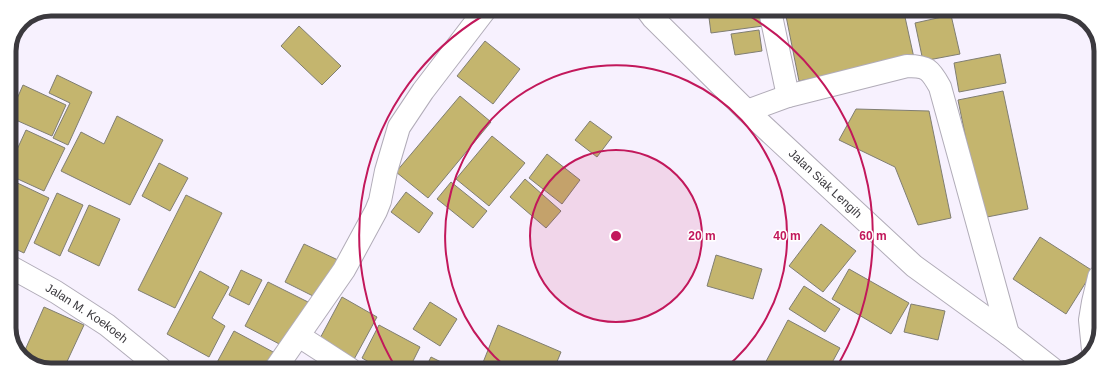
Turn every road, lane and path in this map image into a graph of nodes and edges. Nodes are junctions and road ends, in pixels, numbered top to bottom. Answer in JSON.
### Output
{"nodes":[{"id":1,"x":480,"y":16,"type":"edge"},
{"id":2,"x":652,"y":16,"type":"edge"},
{"id":3,"x":771,"y":16,"type":"edge"},
{"id":4,"x":788,"y":96,"type":"junction"},
{"id":5,"x":747,"y":111,"type":"junction"},
{"id":6,"x":16,"y":270,"type":"edge"},
{"id":7,"x":1094,"y":298,"type":"edge"},
{"id":8,"x":1008,"y":334,"type":"junction"},
{"id":9,"x":299,"y":336,"type":"junction"},
{"id":10,"x":1092,"y":339,"type":"edge"},
{"id":11,"x":154,"y":363,"type":"edge"},
{"id":12,"x":280,"y":363,"type":"edge"},
{"id":13,"x":342,"y":363,"type":"edge"},
{"id":14,"x":1045,"y":363,"type":"edge"}],
"edges":[{"from":1,"to":9,"type":"street"},
{"from":2,"to":5,"type":"street","name":"Jalan Siak Lengih"},
{"from":3,"to":4,"type":"street"},
{"from":4,"to":5,"type":"street"},
{"from":4,"to":8,"type":"street"},
{"from":5,"to":8,"type":"street","name":"Jalan Siak Lengih"},
{"from":6,"to":11,"type":"street","name":"Jalan M. Koekoeh"},
{"from":7,"to":10,"type":"street"},
{"from":8,"to":14,"type":"street","name":"Jalan Siak Lengih"},
{"from":9,"to":12,"type":"street"},
{"from":9,"to":13,"type":"street"}]}
